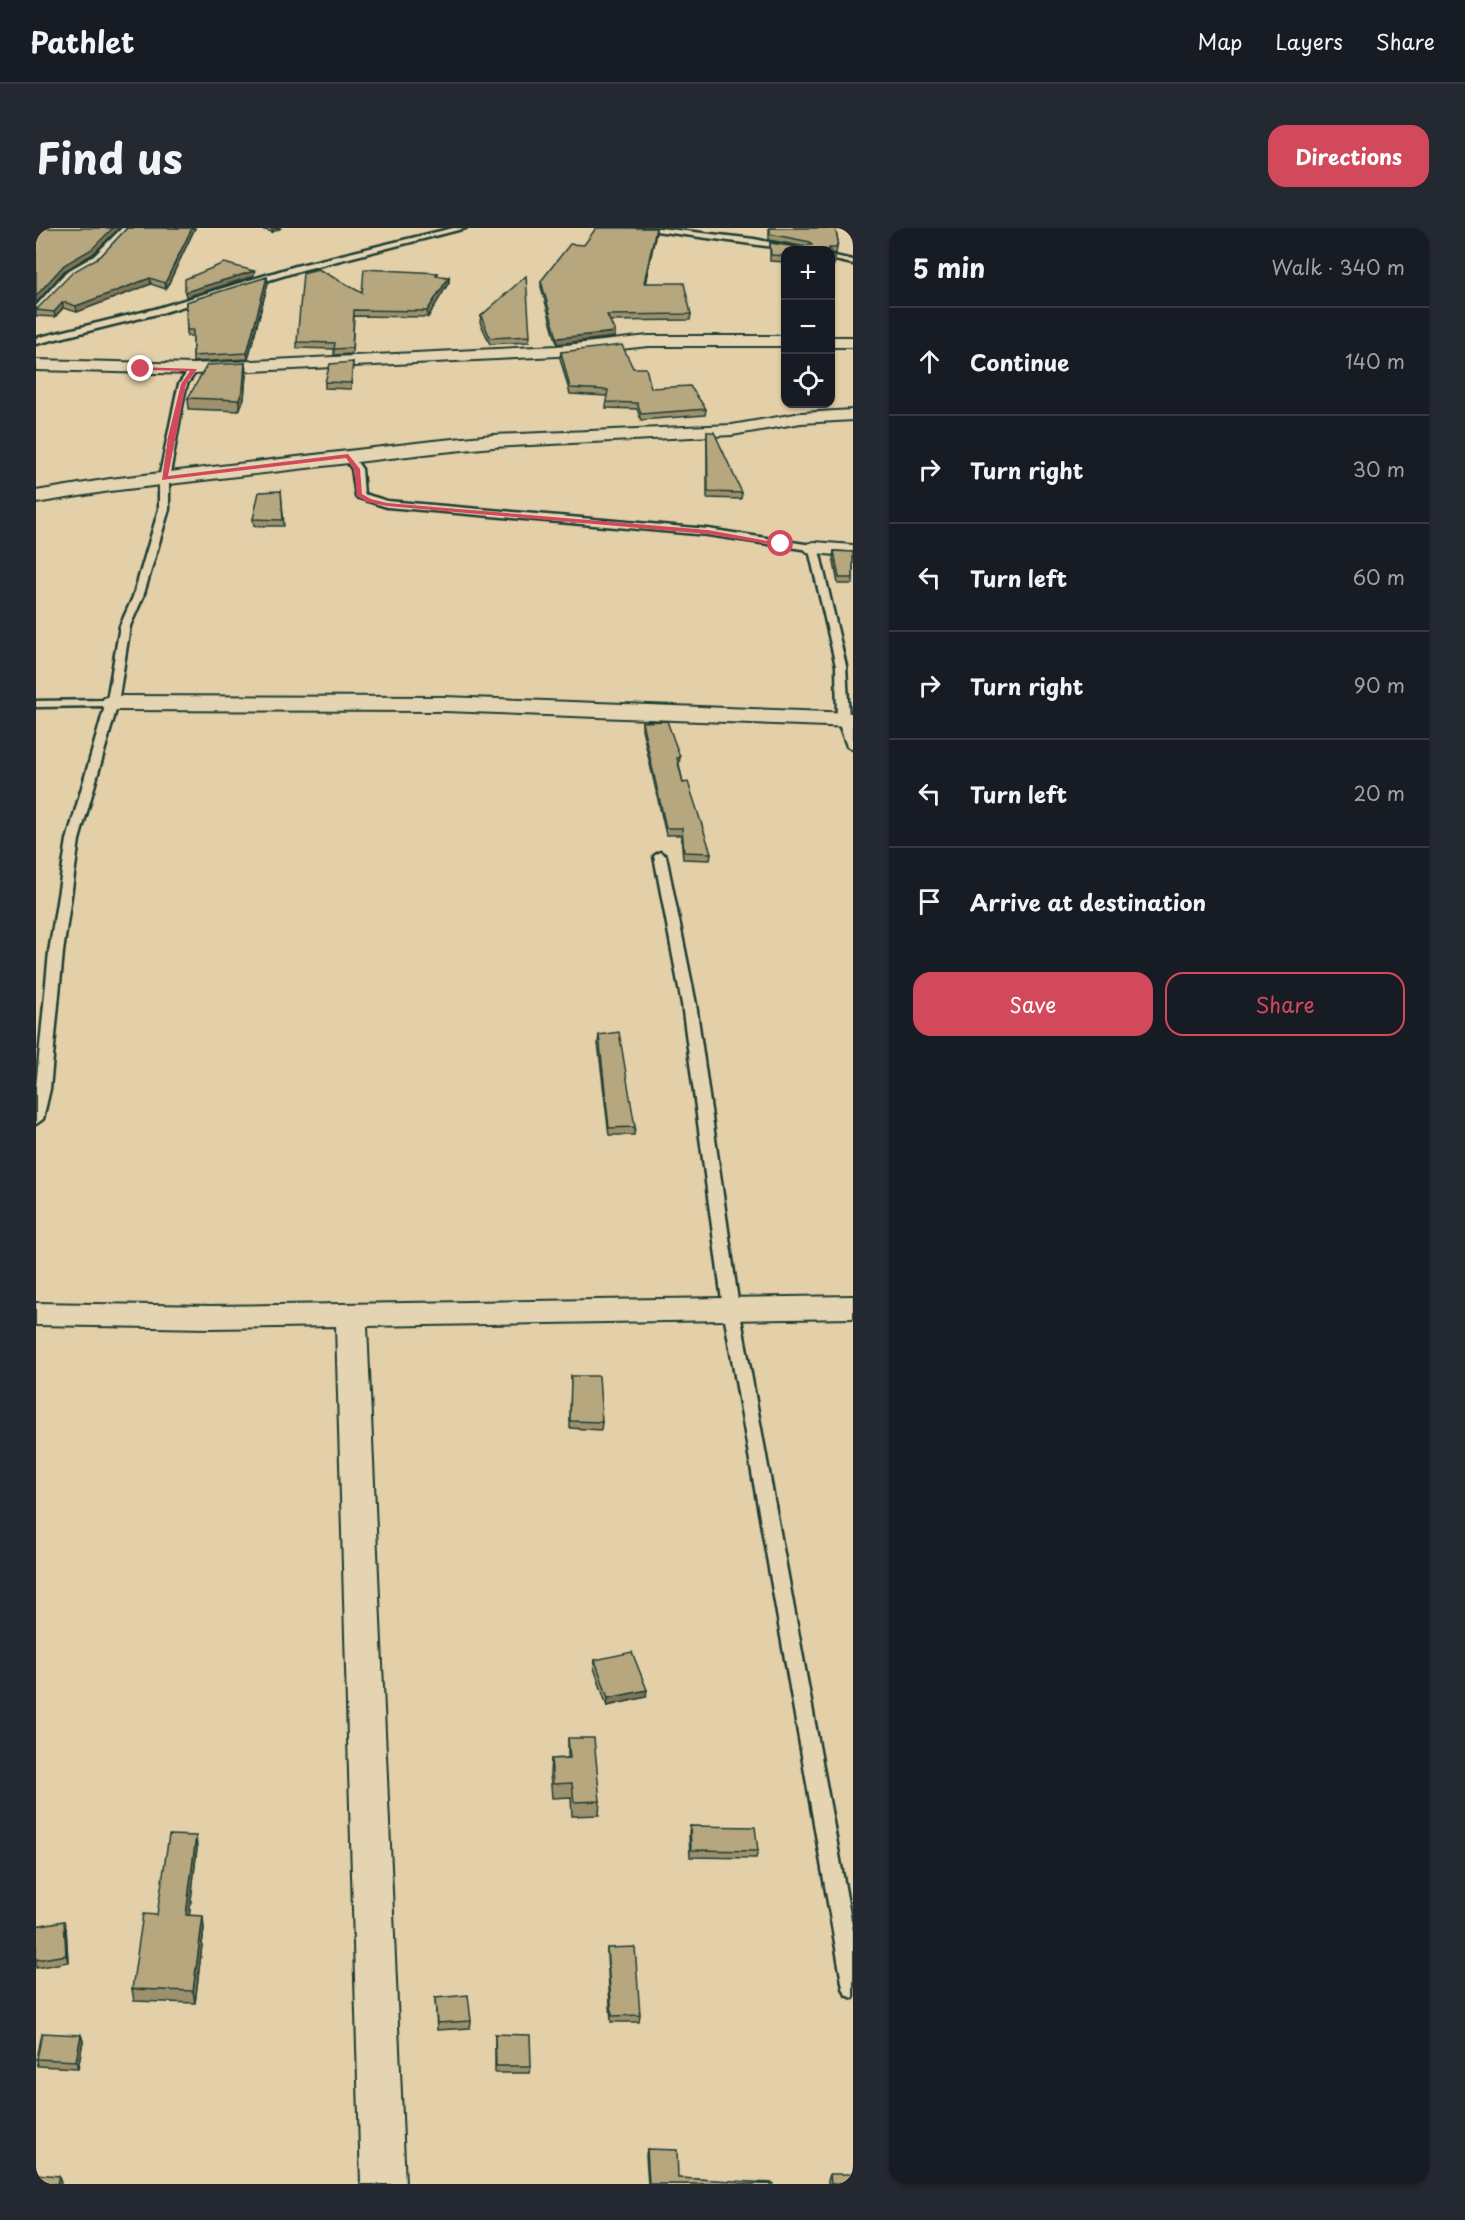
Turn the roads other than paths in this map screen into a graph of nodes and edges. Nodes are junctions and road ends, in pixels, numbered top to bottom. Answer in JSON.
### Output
{"nodes":[{"id":1,"x":126,"y":228,"type":"edge"},
{"id":2,"x":462,"y":228,"type":"edge"},
{"id":3,"x":638,"y":228,"type":"edge"},
{"id":4,"x":782,"y":246,"type":"edge"},
{"id":5,"x":835,"y":258,"type":"edge"},
{"id":6,"x":853,"y":262,"type":"edge"},
{"id":7,"x":36,"y":311,"type":"edge"},
{"id":8,"x":36,"y":341,"type":"edge"},
{"id":9,"x":781,"y":341,"type":"edge"},
{"id":10,"x":835,"y":342,"type":"edge"},
{"id":11,"x":853,"y":342,"type":"edge"},
{"id":12,"x":36,"y":365,"type":"edge"},
{"id":13,"x":194,"y":369,"type":"junction"},
{"id":14,"x":853,"y":415,"type":"edge"},
{"id":15,"x":348,"y":456,"type":"junction"},
{"id":16,"x":164,"y":479,"type":"junction"},
{"id":17,"x":36,"y":497,"type":"edge"},
{"id":18,"x":814,"y":548,"type":"junction"},
{"id":19,"x":853,"y":551,"type":"edge"},
{"id":20,"x":112,"y":703,"type":"junction"},
{"id":21,"x":36,"y":704,"type":"edge"},
{"id":22,"x":848,"y":719,"type":"edge"},
{"id":23,"x":853,"y":746,"type":"edge"},
{"id":24,"x":660,"y":856,"type":"dead end"},
{"id":25,"x":36,"y":1119,"type":"edge"},
{"id":26,"x":853,"y":1307,"type":"edge"},
{"id":27,"x":731,"y":1308,"type":"junction"},
{"id":28,"x":36,"y":1314,"type":"edge"},
{"id":29,"x":351,"y":1314,"type":"junction"},
{"id":30,"x":853,"y":1988,"type":"edge"},
{"id":31,"x":383,"y":2184,"type":"edge"}],
"edges":[{"from":1,"to":7,"type":"lane"},
{"from":2,"to":8,"type":"lane"},
{"from":3,"to":4,"type":"lane"},
{"from":5,"to":6,"type":"lane"},
{"from":9,"to":13,"type":"street"},
{"from":10,"to":11,"type":"street"},
{"from":12,"to":13,"type":"street"},
{"from":13,"to":16,"type":"lane"},
{"from":14,"to":15,"type":"street"},
{"from":15,"to":16,"type":"street"},
{"from":15,"to":18,"type":"lane"},
{"from":16,"to":17,"type":"street"},
{"from":16,"to":20,"type":"lane"},
{"from":18,"to":19,"type":"street"},
{"from":18,"to":22,"type":"lane"},
{"from":20,"to":21,"type":"lane"},
{"from":20,"to":22,"type":"street"},
{"from":20,"to":25,"type":"lane"},
{"from":22,"to":23,"type":"lane"},
{"from":24,"to":27,"type":"lane"},
{"from":26,"to":27,"type":"street"},
{"from":27,"to":29,"type":"street"},
{"from":27,"to":30,"type":"lane"},
{"from":28,"to":29,"type":"street"},
{"from":29,"to":31,"type":"street"}]}
